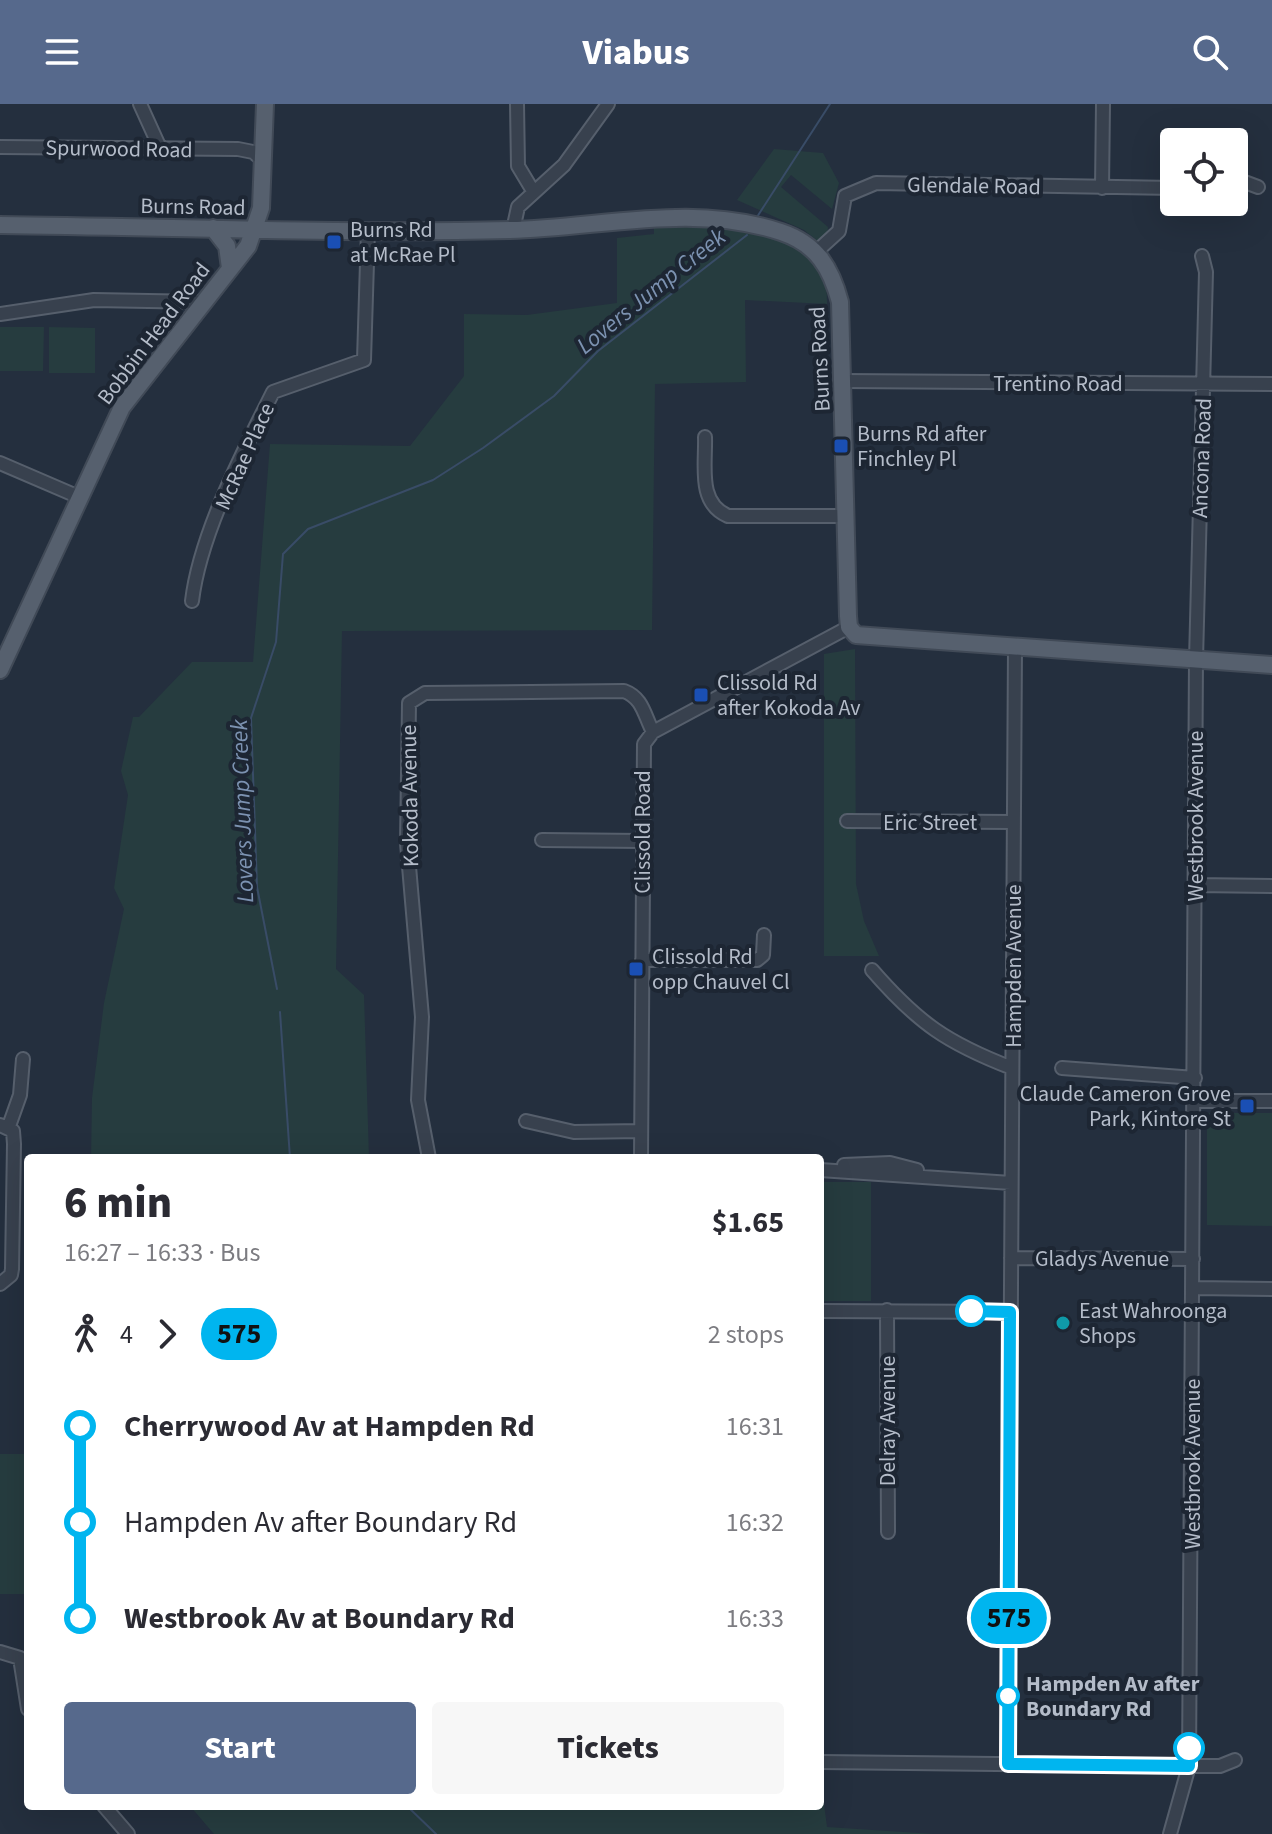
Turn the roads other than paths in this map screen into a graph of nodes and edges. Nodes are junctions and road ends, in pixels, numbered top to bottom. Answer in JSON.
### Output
{"nodes":[{"id":1,"x":140,"y":104,"type":"edge"},
{"id":2,"x":265,"y":104,"type":"edge"},
{"id":3,"x":517,"y":104,"type":"edge"},
{"id":4,"x":608,"y":104,"type":"edge"},
{"id":5,"x":1103,"y":104,"type":"edge"},
{"id":6,"x":264,"y":137,"type":"junction"},
{"id":7,"x":0,"y":147,"type":"edge"},
{"id":8,"x":160,"y":148,"type":"junction"},
{"id":9,"x":238,"y":149,"type":"junction"},
{"id":10,"x":264,"y":161,"type":"junction"},
{"id":11,"x":1248,"y":183,"type":"edge"},
{"id":12,"x":1258,"y":187,"type":"dead end"},
{"id":13,"x":1102,"y":188,"type":"junction"},
{"id":14,"x":1160,"y":188,"type":"edge"},
{"id":15,"x":533,"y":191,"type":"junction"},
{"id":16,"x":0,"y":225,"type":"edge"},
{"id":17,"x":213,"y":228,"type":"junction"},
{"id":18,"x":255,"y":229,"type":"junction"},
{"id":19,"x":368,"y":230,"type":"junction"},
{"id":20,"x":513,"y":230,"type":"junction"},
{"id":21,"x":816,"y":252,"type":"junction"},
{"id":22,"x":1202,"y":256,"type":"dead end"},
{"id":23,"x":230,"y":268,"type":"junction"},
{"id":24,"x":203,"y":302,"type":"junction"},
{"id":25,"x":0,"y":314,"type":"edge"},
{"id":26,"x":843,"y":381,"type":"junction"},
{"id":27,"x":1203,"y":384,"type":"junction"},
{"id":28,"x":1272,"y":384,"type":"edge"},
{"id":29,"x":705,"y":437,"type":"dead end"},
{"id":30,"x":0,"y":463,"type":"edge"},
{"id":31,"x":79,"y":497,"type":"junction"},
{"id":32,"x":847,"y":516,"type":"junction"},
{"id":33,"x":192,"y":601,"type":"dead end"},
{"id":34,"x":849,"y":627,"type":"junction"},
{"id":35,"x":1015,"y":648,"type":"junction"},
{"id":36,"x":1196,"y":660,"type":"junction"},
{"id":37,"x":1272,"y":665,"type":"edge"},
{"id":38,"x":0,"y":670,"type":"edge"},
{"id":39,"x":653,"y":732,"type":"junction"},
{"id":40,"x":847,"y":821,"type":"dead end"},
{"id":41,"x":1013,"y":822,"type":"junction"},
{"id":42,"x":542,"y":840,"type":"dead end"},
{"id":43,"x":642,"y":841,"type":"junction"},
{"id":44,"x":1195,"y":885,"type":"junction"},
{"id":45,"x":1272,"y":886,"type":"edge"},
{"id":46,"x":764,"y":935,"type":"dead end"},
{"id":47,"x":642,"y":960,"type":"junction"},
{"id":48,"x":872,"y":970,"type":"dead end"},
{"id":49,"x":23,"y":1059,"type":"dead end"},
{"id":50,"x":1012,"y":1068,"type":"junction"},
{"id":51,"x":1062,"y":1068,"type":"dead end"},
{"id":52,"x":1195,"y":1078,"type":"junction"},
{"id":53,"x":1195,"y":1101,"type":"junction"},
{"id":54,"x":1272,"y":1101,"type":"edge"},
{"id":55,"x":526,"y":1121,"type":"dead end"},
{"id":56,"x":4,"y":1126,"type":"edge"},
{"id":57,"x":641,"y":1131,"type":"junction"},
{"id":58,"x":428,"y":1154,"type":"edge"},
{"id":59,"x":641,"y":1154,"type":"edge"},
{"id":60,"x":824,"y":1169,"type":"edge"},
{"id":61,"x":1011,"y":1183,"type":"junction"},
{"id":62,"x":1011,"y":1258,"type":"junction"},
{"id":63,"x":1193,"y":1259,"type":"junction"},
{"id":64,"x":0,"y":1284,"type":"edge"},
{"id":65,"x":1193,"y":1288,"type":"junction"},
{"id":66,"x":1272,"y":1289,"type":"edge"},
{"id":67,"x":887,"y":1310,"type":"junction"},
{"id":68,"x":824,"y":1311,"type":"edge"},
{"id":69,"x":1010,"y":1312,"type":"junction"},
{"id":70,"x":888,"y":1532,"type":"dead end"},
{"id":71,"x":0,"y":1652,"type":"edge"},
{"id":72,"x":24,"y":1684,"type":"edge"},
{"id":73,"x":1235,"y":1760,"type":"dead end"},
{"id":74,"x":824,"y":1762,"type":"edge"},
{"id":75,"x":1008,"y":1764,"type":"junction"},
{"id":76,"x":1189,"y":1766,"type":"junction"},
{"id":77,"x":107,"y":1810,"type":"edge"},
{"id":78,"x":128,"y":1834,"type":"edge"},
{"id":79,"x":1170,"y":1834,"type":"edge"}],
"edges":[{"from":1,"to":8,"type":"street"},
{"from":2,"to":6,"type":"main road","name":"Bobbin Head Road"},
{"from":3,"to":15,"type":"street"},
{"from":4,"to":15,"type":"street"},
{"from":5,"to":13,"type":"street"},
{"from":6,"to":9,"type":"street","name":"Spurwood Road"},
{"from":6,"to":10,"type":"main road","name":"Bobbin Head Road"},
{"from":7,"to":8,"type":"street","name":"Spurwood Road"},
{"from":8,"to":9,"type":"street","name":"Spurwood Road"},
{"from":9,"to":10,"type":"street","name":"Spurwood Road"},
{"from":10,"to":18,"type":"main road","name":"Bobbin Head Road"},
{"from":11,"to":12,"type":"street"},
{"from":13,"to":14,"type":"street","name":"Glendale Road"},
{"from":13,"to":21,"type":"street","name":"Glendale Road"},
{"from":15,"to":20,"type":"street"},
{"from":16,"to":17,"type":"main road","name":"Burns Road"},
{"from":17,"to":18,"type":"main road","name":"Burns Road"},
{"from":17,"to":23,"type":"main road"},
{"from":18,"to":19,"type":"main road","name":"Burns Road"},
{"from":18,"to":23,"type":"main road","name":"Bobbin Head Road"},
{"from":19,"to":20,"type":"main road","name":"Burns Road"},
{"from":19,"to":33,"type":"street","name":"McRae Place"},
{"from":20,"to":21,"type":"main road","name":"Burns Road"},
{"from":21,"to":26,"type":"main road","name":"Burns Road"},
{"from":22,"to":27,"type":"street","name":"Ancona Road"},
{"from":23,"to":24,"type":"main road","name":"Bobbin Head Road"},
{"from":24,"to":25,"type":"street"},
{"from":24,"to":31,"type":"main road","name":"Bobbin Head Road"},
{"from":26,"to":27,"type":"street","name":"Trentino Road"},
{"from":26,"to":32,"type":"main road","name":"Burns Road"},
{"from":27,"to":28,"type":"street","name":"Trentino Road"},
{"from":27,"to":36,"type":"street","name":"Ancona Road"},
{"from":29,"to":32,"type":"street"},
{"from":30,"to":31,"type":"street"},
{"from":31,"to":38,"type":"main road","name":"Bobbin Head Road"},
{"from":32,"to":34,"type":"main road","name":"Burns Road"},
{"from":34,"to":35,"type":"main road"},
{"from":34,"to":39,"type":"street"},
{"from":35,"to":36,"type":"main road"},
{"from":35,"to":41,"type":"street","name":"Hampden Avenue"},
{"from":36,"to":37,"type":"main road"},
{"from":36,"to":44,"type":"street","name":"Westbrook Avenue"},
{"from":39,"to":43,"type":"street","name":"Clissold Road"},
{"from":39,"to":58,"type":"street","name":"Kokoda Avenue"},
{"from":40,"to":41,"type":"street","name":"Eric Street"},
{"from":41,"to":50,"type":"street","name":"Hampden Avenue"},
{"from":42,"to":43,"type":"street"},
{"from":43,"to":47,"type":"street","name":"Clissold Road"},
{"from":44,"to":45,"type":"street"},
{"from":44,"to":52,"type":"street","name":"Westbrook Avenue"},
{"from":46,"to":47,"type":"street"},
{"from":47,"to":57,"type":"street","name":"Clissold Road"},
{"from":48,"to":50,"type":"street"},
{"from":49,"to":56,"type":"street"},
{"from":50,"to":61,"type":"street","name":"Hampden Avenue"},
{"from":51,"to":52,"type":"street"},
{"from":52,"to":53,"type":"street","name":"Westbrook Avenue"},
{"from":53,"to":54,"type":"street"},
{"from":53,"to":63,"type":"street","name":"Westbrook Avenue"},
{"from":55,"to":57,"type":"street"},
{"from":56,"to":64,"type":"street"},
{"from":57,"to":59,"type":"street","name":"Clissold Road"},
{"from":60,"to":61,"type":"street"},
{"from":61,"to":62,"type":"street","name":"Hampden Avenue"},
{"from":62,"to":63,"type":"street","name":"Gladys Avenue"},
{"from":62,"to":69,"type":"street","name":"Hampden Avenue"},
{"from":63,"to":65,"type":"street","name":"Westbrook Avenue"},
{"from":65,"to":66,"type":"street"},
{"from":65,"to":76,"type":"street","name":"Westbrook Avenue"},
{"from":67,"to":68,"type":"street"},
{"from":67,"to":69,"type":"street"},
{"from":67,"to":70,"type":"street","name":"Delray Avenue"},
{"from":69,"to":75,"type":"street","name":"Hampden Avenue"},
{"from":71,"to":72,"type":"street"},
{"from":73,"to":76,"type":"street"},
{"from":74,"to":75,"type":"street"},
{"from":75,"to":76,"type":"street"},
{"from":76,"to":79,"type":"street","name":"Westbrook Avenue"},
{"from":77,"to":78,"type":"street"}]}
